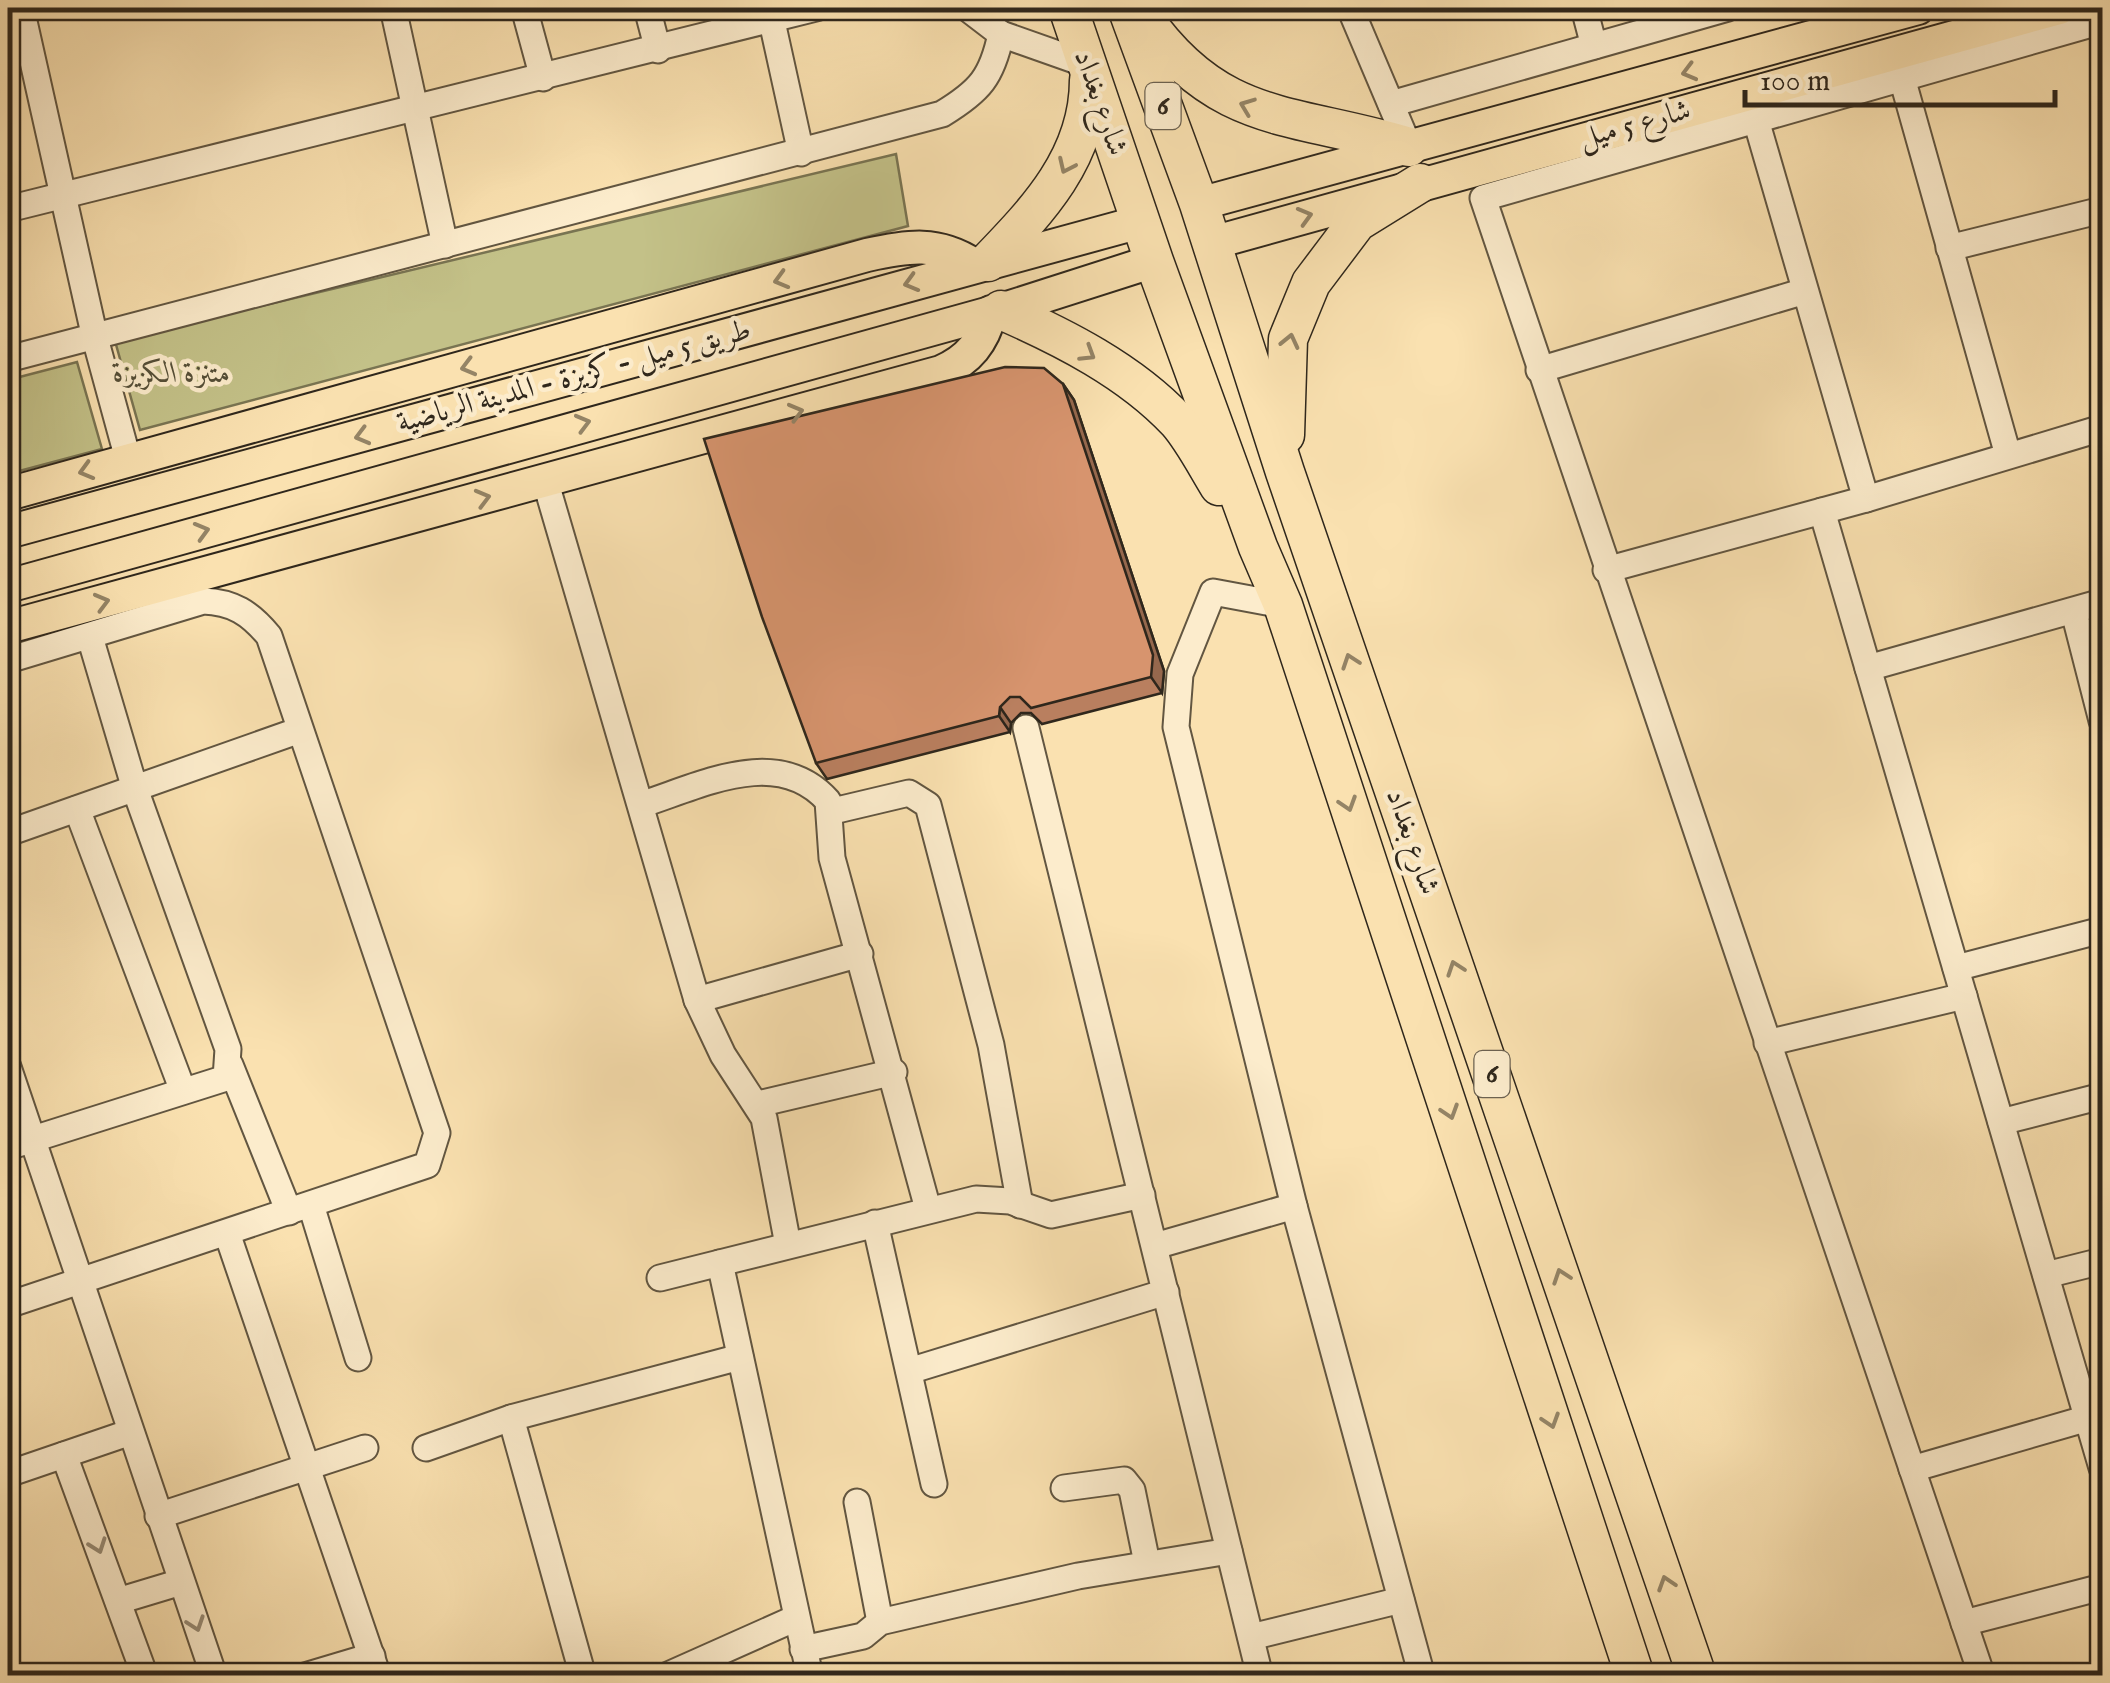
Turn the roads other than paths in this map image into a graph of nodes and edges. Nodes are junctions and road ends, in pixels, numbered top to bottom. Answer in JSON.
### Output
{"nodes":[{"id":1,"x":21,"y":8,"type":"edge"},
{"id":2,"x":393,"y":8,"type":"edge"},
{"id":3,"x":524,"y":8,"type":"edge"},
{"id":4,"x":647,"y":8,"type":"edge"},
{"id":5,"x":816,"y":8,"type":"edge"},
{"id":6,"x":967,"y":8,"type":"edge"},
{"id":7,"x":1068,"y":8,"type":"edge"},
{"id":8,"x":1127,"y":8,"type":"edge"},
{"id":9,"x":1136,"y":8,"type":"edge"},
{"id":10,"x":1350,"y":8,"type":"edge"},
{"id":11,"x":1584,"y":8,"type":"edge"},
{"id":12,"x":1728,"y":8,"type":"edge"},
{"id":13,"x":1918,"y":8,"type":"edge"},
{"id":14,"x":2059,"y":8,"type":"edge"},
{"id":15,"x":771,"y":15,"type":"edge"},
{"id":16,"x":2102,"y":21,"type":"edge"},
{"id":17,"x":1001,"y":34,"type":"junction"},
{"id":18,"x":1980,"y":43,"type":"junction"},
{"id":19,"x":1594,"y":46,"type":"junction"},
{"id":20,"x":658,"y":50,"type":"junction"},
{"id":21,"x":1088,"y":68,"type":"junction"},
{"id":22,"x":542,"y":78,"type":"junction"},
{"id":23,"x":1902,"y":78,"type":"junction"},
{"id":24,"x":1390,"y":104,"type":"junction"},
{"id":25,"x":416,"y":109,"type":"junction"},
{"id":26,"x":1756,"y":120,"type":"junction"},
{"id":27,"x":1409,"y":147,"type":"junction"},
{"id":28,"x":801,"y":152,"type":"junction"},
{"id":29,"x":1420,"y":183,"type":"junction"},
{"id":30,"x":63,"y":196,"type":"junction"},
{"id":31,"x":1199,"y":204,"type":"junction"},
{"id":32,"x":8,"y":210,"type":"edge"},
{"id":33,"x":2102,"y":210,"type":"edge"},
{"id":34,"x":1140,"y":222,"type":"junction"},
{"id":35,"x":1212,"y":243,"type":"junction"},
{"id":36,"x":445,"y":245,"type":"junction"},
{"id":37,"x":1949,"y":248,"type":"junction"},
{"id":38,"x":1154,"y":261,"type":"junction"},
{"id":39,"x":981,"y":264,"type":"junction"},
{"id":40,"x":1805,"y":291,"type":"junction"},
{"id":41,"x":996,"y":311,"type":"junction"},
{"id":42,"x":95,"y":338,"type":"junction"},
{"id":43,"x":8,"y":360,"type":"edge"},
{"id":44,"x":1538,"y":370,"type":"junction"},
{"id":45,"x":521,"y":392,"type":"junction"},
{"id":46,"x":2102,"y":428,"type":"edge"},
{"id":47,"x":533,"y":437,"type":"junction"},
{"id":48,"x":2008,"y":456,"type":"junction"},
{"id":49,"x":128,"y":459,"type":"junction"},
{"id":50,"x":1285,"y":472,"type":"junction"},
{"id":51,"x":545,"y":480,"type":"junction"},
{"id":52,"x":8,"y":494,"type":"edge"},
{"id":53,"x":1866,"y":500,"type":"junction"},
{"id":54,"x":1822,"y":511,"type":"junction"},
{"id":55,"x":8,"y":529,"type":"edge"},
{"id":56,"x":1258,"y":547,"type":"junction"},
{"id":57,"x":1606,"y":570,"type":"junction"},
{"id":58,"x":15,"y":584,"type":"edge"},
{"id":59,"x":2102,"y":602,"type":"edge"},
{"id":60,"x":1283,"y":605,"type":"junction"},
{"id":61,"x":2074,"y":612,"type":"junction"},
{"id":62,"x":22,"y":624,"type":"edge"},
{"id":63,"x":90,"y":637,"type":"junction"},
{"id":64,"x":8,"y":660,"type":"edge"},
{"id":65,"x":1868,"y":668,"type":"junction"},
{"id":66,"x":2102,"y":722,"type":"edge"},
{"id":67,"x":1026,"y":728,"type":"edge"},
{"id":68,"x":300,"y":730,"type":"junction"},
{"id":69,"x":135,"y":789,"type":"junction"},
{"id":70,"x":643,"y":804,"type":"junction"},
{"id":71,"x":77,"y":809,"type":"junction"},
{"id":72,"x":832,"y":811,"type":"junction"},
{"id":73,"x":8,"y":832,"type":"edge"},
{"id":74,"x":2102,"y":930,"type":"edge"},
{"id":75,"x":860,"y":954,"type":"junction"},
{"id":76,"x":1956,"y":968,"type":"junction"},
{"id":77,"x":1964,"y":996,"type":"junction"},
{"id":78,"x":697,"y":1000,"type":"junction"},
{"id":79,"x":1768,"y":1043,"type":"junction"},
{"id":80,"x":230,"y":1065,"type":"junction"},
{"id":81,"x":8,"y":1067,"type":"edge"},
{"id":82,"x":894,"y":1072,"type":"junction"},
{"id":83,"x":184,"y":1091,"type":"junction"},
{"id":84,"x":2102,"y":1096,"type":"edge"},
{"id":85,"x":758,"y":1104,"type":"junction"},
{"id":86,"x":2001,"y":1122,"type":"junction"},
{"id":87,"x":19,"y":1143,"type":"edge"},
{"id":88,"x":1142,"y":1195,"type":"junction"},
{"id":89,"x":1020,"y":1205,"type":"junction"},
{"id":90,"x":1294,"y":1206,"type":"junction"},
{"id":91,"x":300,"y":1208,"type":"junction"},
{"id":92,"x":928,"y":1209,"type":"junction"},
{"id":93,"x":875,"y":1223,"type":"junction"},
{"id":94,"x":227,"y":1234,"type":"junction"},
{"id":95,"x":788,"y":1245,"type":"junction"},
{"id":96,"x":1155,"y":1246,"type":"junction"},
{"id":97,"x":2102,"y":1261,"type":"edge"},
{"id":98,"x":720,"y":1262,"type":"junction"},
{"id":99,"x":2046,"y":1275,"type":"junction"},
{"id":100,"x":660,"y":1278,"type":"dead end"},
{"id":101,"x":79,"y":1284,"type":"junction"},
{"id":102,"x":1166,"y":1292,"type":"junction"},
{"id":103,"x":8,"y":1306,"type":"edge"},
{"id":104,"x":740,"y":1357,"type":"junction"},
{"id":105,"x":358,"y":1358,"type":"dead end"},
{"id":106,"x":908,"y":1371,"type":"junction"},
{"id":107,"x":2095,"y":1416,"type":"edge"},
{"id":108,"x":511,"y":1418,"type":"junction"},
{"id":109,"x":128,"y":1433,"type":"junction"},
{"id":110,"x":366,"y":1448,"type":"dead end"},
{"id":111,"x":426,"y":1448,"type":"dead end"},
{"id":112,"x":64,"y":1455,"type":"junction"},
{"id":113,"x":308,"y":1467,"type":"junction"},
{"id":114,"x":2102,"y":1468,"type":"edge"},
{"id":115,"x":1912,"y":1469,"type":"junction"},
{"id":116,"x":8,"y":1474,"type":"edge"},
{"id":117,"x":934,"y":1484,"type":"dead end"},
{"id":118,"x":1064,"y":1488,"type":"dead end"},
{"id":119,"x":858,"y":1502,"type":"dead end"},
{"id":120,"x":158,"y":1516,"type":"junction"},
{"id":121,"x":1228,"y":1552,"type":"junction"},
{"id":122,"x":1147,"y":1563,"type":"junction"},
{"id":123,"x":181,"y":1582,"type":"junction"},
{"id":124,"x":2102,"y":1587,"type":"edge"},
{"id":125,"x":1401,"y":1600,"type":"junction"},
{"id":126,"x":118,"y":1601,"type":"junction"},
{"id":127,"x":796,"y":1618,"type":"junction"},
{"id":128,"x":880,"y":1622,"type":"junction"},
{"id":129,"x":1964,"y":1623,"type":"junction"},
{"id":130,"x":1251,"y":1637,"type":"junction"},
{"id":131,"x":804,"y":1649,"type":"junction"},
{"id":132,"x":375,"y":1666,"type":"edge"},
{"id":133,"x":145,"y":1676,"type":"edge"},
{"id":134,"x":214,"y":1676,"type":"edge"},
{"id":135,"x":306,"y":1676,"type":"edge"},
{"id":136,"x":583,"y":1676,"type":"edge"},
{"id":137,"x":666,"y":1676,"type":"edge"},
{"id":138,"x":810,"y":1676,"type":"edge"},
{"id":139,"x":1260,"y":1676,"type":"edge"},
{"id":140,"x":1422,"y":1676,"type":"edge"},
{"id":141,"x":1635,"y":1676,"type":"edge"},
{"id":142,"x":1697,"y":1676,"type":"edge"},
{"id":143,"x":1982,"y":1676,"type":"edge"}],
"edges":[{"from":1,"to":30,"type":"street"},
{"from":2,"to":25,"type":"street"},
{"from":3,"to":22,"type":"street"},
{"from":4,"to":20,"type":"street"},
{"from":5,"to":15,"type":"street"},
{"from":6,"to":17,"type":"street"},
{"from":7,"to":21,"type":"highway","name":"شارع بغداد","number":"6"},
{"from":8,"to":31,"type":"highway","name":"شارع بغداد","number":"6"},
{"from":27,"to":9,"type":"highway","one_way":true},
{"from":10,"to":24,"type":"street"},
{"from":11,"to":19,"type":"street"},
{"from":12,"to":19,"type":"street"},
{"from":13,"to":27,"type":"main road","name":"شارع 5 ميل","one_way":true},
{"from":14,"to":18,"type":"main road","name":"شارع 5 ميل"},
{"from":15,"to":20,"type":"street"},
{"from":15,"to":28,"type":"street"},
{"from":16,"to":18,"type":"street"},
{"from":17,"to":21,"type":"street"},
{"from":17,"to":28,"type":"street"},
{"from":18,"to":23,"type":"street"},
{"from":18,"to":29,"type":"main road","name":"شارع 5 ميل"},
{"from":19,"to":24,"type":"street"},
{"from":20,"to":22,"type":"street"},
{"from":21,"to":34,"type":"highway","name":"شارع بغداد","number":"6"},
{"from":21,"to":39,"type":"highway","one_way":true},
{"from":22,"to":25,"type":"street"},
{"from":23,"to":26,"type":"street"},
{"from":23,"to":37,"type":"street"},
{"from":24,"to":27,"type":"street"},
{"from":25,"to":30,"type":"street"},
{"from":25,"to":36,"type":"street"},
{"from":26,"to":40,"type":"street"},
{"from":26,"to":44,"type":"street"},
{"from":27,"to":31,"type":"main road","name":"شارع 5 ميل"},
{"from":28,"to":36,"type":"street"},
{"from":35,"to":29,"type":"main road","name":"شارع 5 ميل","one_way":true},
{"from":50,"to":29,"type":"highway","one_way":true},
{"from":30,"to":32,"type":"street"},
{"from":30,"to":42,"type":"street"},
{"from":31,"to":35,"type":"highway","name":"شارع بغداد","number":"6"},
{"from":33,"to":37,"type":"street"},
{"from":34,"to":38,"type":"highway","name":"شارع بغداد","number":"6"},
{"from":34,"to":39,"type":"main road","name":"طريق 5 ميل - كزيزة - المدينة الرياضية"},
{"from":35,"to":50,"type":"highway","name":"شارع بغداد","number":"6"},
{"from":36,"to":42,"type":"street"},
{"from":37,"to":48,"type":"street"},
{"from":38,"to":41,"type":"main road","name":"طريق 5 ميل - كزيزة - المدينة الرياضية"},
{"from":38,"to":56,"type":"highway","name":"شارع بغداد","number":"6"},
{"from":39,"to":45,"type":"main road","name":"طريق 5 ميل - كزيزة - المدينة الرياضية","one_way":true},
{"from":39,"to":49,"type":"main road","one_way":true},
{"from":40,"to":44,"type":"street"},
{"from":40,"to":53,"type":"street"},
{"from":47,"to":41,"type":"main road","name":"طريق 5 ميل - كزيزة - المدينة الرياضية","one_way":true},
{"from":51,"to":41,"type":"main road","one_way":true},
{"from":41,"to":56,"type":"highway","one_way":true},
{"from":42,"to":43,"type":"street"},
{"from":42,"to":49,"type":"street"},
{"from":44,"to":57,"type":"street"},
{"from":45,"to":47,"type":"main road"},
{"from":45,"to":55,"type":"main road","name":"طريق 5 ميل - كزيزة - المدينة الرياضية","one_way":true},
{"from":46,"to":48,"type":"street"},
{"from":47,"to":51,"type":"main road"},
{"from":58,"to":47,"type":"main road","name":"طريق 5 ميل - كزيزة - المدينة الرياضية","one_way":true},
{"from":48,"to":53,"type":"street"},
{"from":49,"to":52,"type":"main road","one_way":true},
{"from":142,"to":50,"type":"highway","name":"شارع بغداد","number":"6","one_way":true},
{"from":62,"to":51,"type":"main road","one_way":true},
{"from":51,"to":70,"type":"street"},
{"from":53,"to":54,"type":"street"},
{"from":54,"to":57,"type":"street"},
{"from":54,"to":65,"type":"street"},
{"from":56,"to":60,"type":"highway","name":"شارع بغداد","number":"6"},
{"from":57,"to":79,"type":"street"},
{"from":58,"to":62,"type":"main road"},
{"from":59,"to":61,"type":"street"},
{"from":60,"to":90,"type":"street"},
{"from":60,"to":141,"type":"highway","name":"شارع بغداد","number":"6","one_way":true},
{"from":61,"to":65,"type":"street"},
{"from":61,"to":66,"type":"street"},
{"from":63,"to":64,"type":"street"},
{"from":63,"to":68,"type":"street"},
{"from":63,"to":69,"type":"street"},
{"from":65,"to":76,"type":"street"},
{"from":67,"to":88,"type":"street"},
{"from":68,"to":69,"type":"street"},
{"from":68,"to":91,"type":"street"},
{"from":69,"to":71,"type":"street"},
{"from":69,"to":80,"type":"street"},
{"from":70,"to":72,"type":"street"},
{"from":70,"to":78,"type":"street"},
{"from":71,"to":73,"type":"street"},
{"from":71,"to":83,"type":"street"},
{"from":72,"to":75,"type":"street"},
{"from":72,"to":89,"type":"street"},
{"from":74,"to":76,"type":"street"},
{"from":75,"to":78,"type":"street"},
{"from":75,"to":82,"type":"street"},
{"from":76,"to":77,"type":"street"},
{"from":77,"to":79,"type":"street"},
{"from":77,"to":86,"type":"street"},
{"from":78,"to":85,"type":"street"},
{"from":79,"to":115,"type":"street"},
{"from":80,"to":83,"type":"street"},
{"from":80,"to":91,"type":"street"},
{"from":81,"to":87,"type":"street"},
{"from":82,"to":85,"type":"street"},
{"from":82,"to":92,"type":"street"},
{"from":83,"to":87,"type":"street"},
{"from":84,"to":86,"type":"street"},
{"from":85,"to":95,"type":"street"},
{"from":86,"to":99,"type":"street"},
{"from":87,"to":101,"type":"street"},
{"from":88,"to":89,"type":"street"},
{"from":88,"to":96,"type":"street"},
{"from":89,"to":92,"type":"street"},
{"from":90,"to":96,"type":"street"},
{"from":90,"to":125,"type":"street"},
{"from":91,"to":94,"type":"street"},
{"from":91,"to":105,"type":"street"},
{"from":92,"to":93,"type":"street"},
{"from":93,"to":95,"type":"street"},
{"from":93,"to":106,"type":"street"},
{"from":94,"to":101,"type":"street"},
{"from":94,"to":113,"type":"street"},
{"from":95,"to":98,"type":"street"},
{"from":96,"to":102,"type":"street"},
{"from":97,"to":99,"type":"street"},
{"from":98,"to":100,"type":"street"},
{"from":98,"to":104,"type":"street"},
{"from":99,"to":107,"type":"street"},
{"from":101,"to":103,"type":"street"},
{"from":101,"to":109,"type":"street"},
{"from":102,"to":106,"type":"street"},
{"from":102,"to":121,"type":"street"},
{"from":104,"to":108,"type":"street"},
{"from":104,"to":127,"type":"street"},
{"from":106,"to":117,"type":"street"},
{"from":107,"to":114,"type":"street"},
{"from":107,"to":115,"type":"street"},
{"from":108,"to":111,"type":"street"},
{"from":108,"to":136,"type":"street"},
{"from":109,"to":112,"type":"street"},
{"from":109,"to":120,"type":"street"},
{"from":110,"to":113,"type":"street"},
{"from":112,"to":116,"type":"street"},
{"from":112,"to":126,"type":"street","one_way":true},
{"from":113,"to":120,"type":"street"},
{"from":113,"to":132,"type":"street"},
{"from":115,"to":129,"type":"street"},
{"from":118,"to":122,"type":"street"},
{"from":119,"to":128,"type":"street"},
{"from":120,"to":123,"type":"street"},
{"from":121,"to":122,"type":"street"},
{"from":121,"to":130,"type":"street"},
{"from":122,"to":128,"type":"street"},
{"from":123,"to":126,"type":"street"},
{"from":123,"to":134,"type":"street","one_way":true},
{"from":124,"to":129,"type":"street"},
{"from":125,"to":130,"type":"street"},
{"from":125,"to":140,"type":"street"},
{"from":126,"to":133,"type":"street"},
{"from":127,"to":131,"type":"street"},
{"from":127,"to":137,"type":"street"},
{"from":128,"to":131,"type":"street"},
{"from":129,"to":143,"type":"street"},
{"from":130,"to":139,"type":"street"},
{"from":131,"to":138,"type":"street"},
{"from":132,"to":135,"type":"street"}]}
